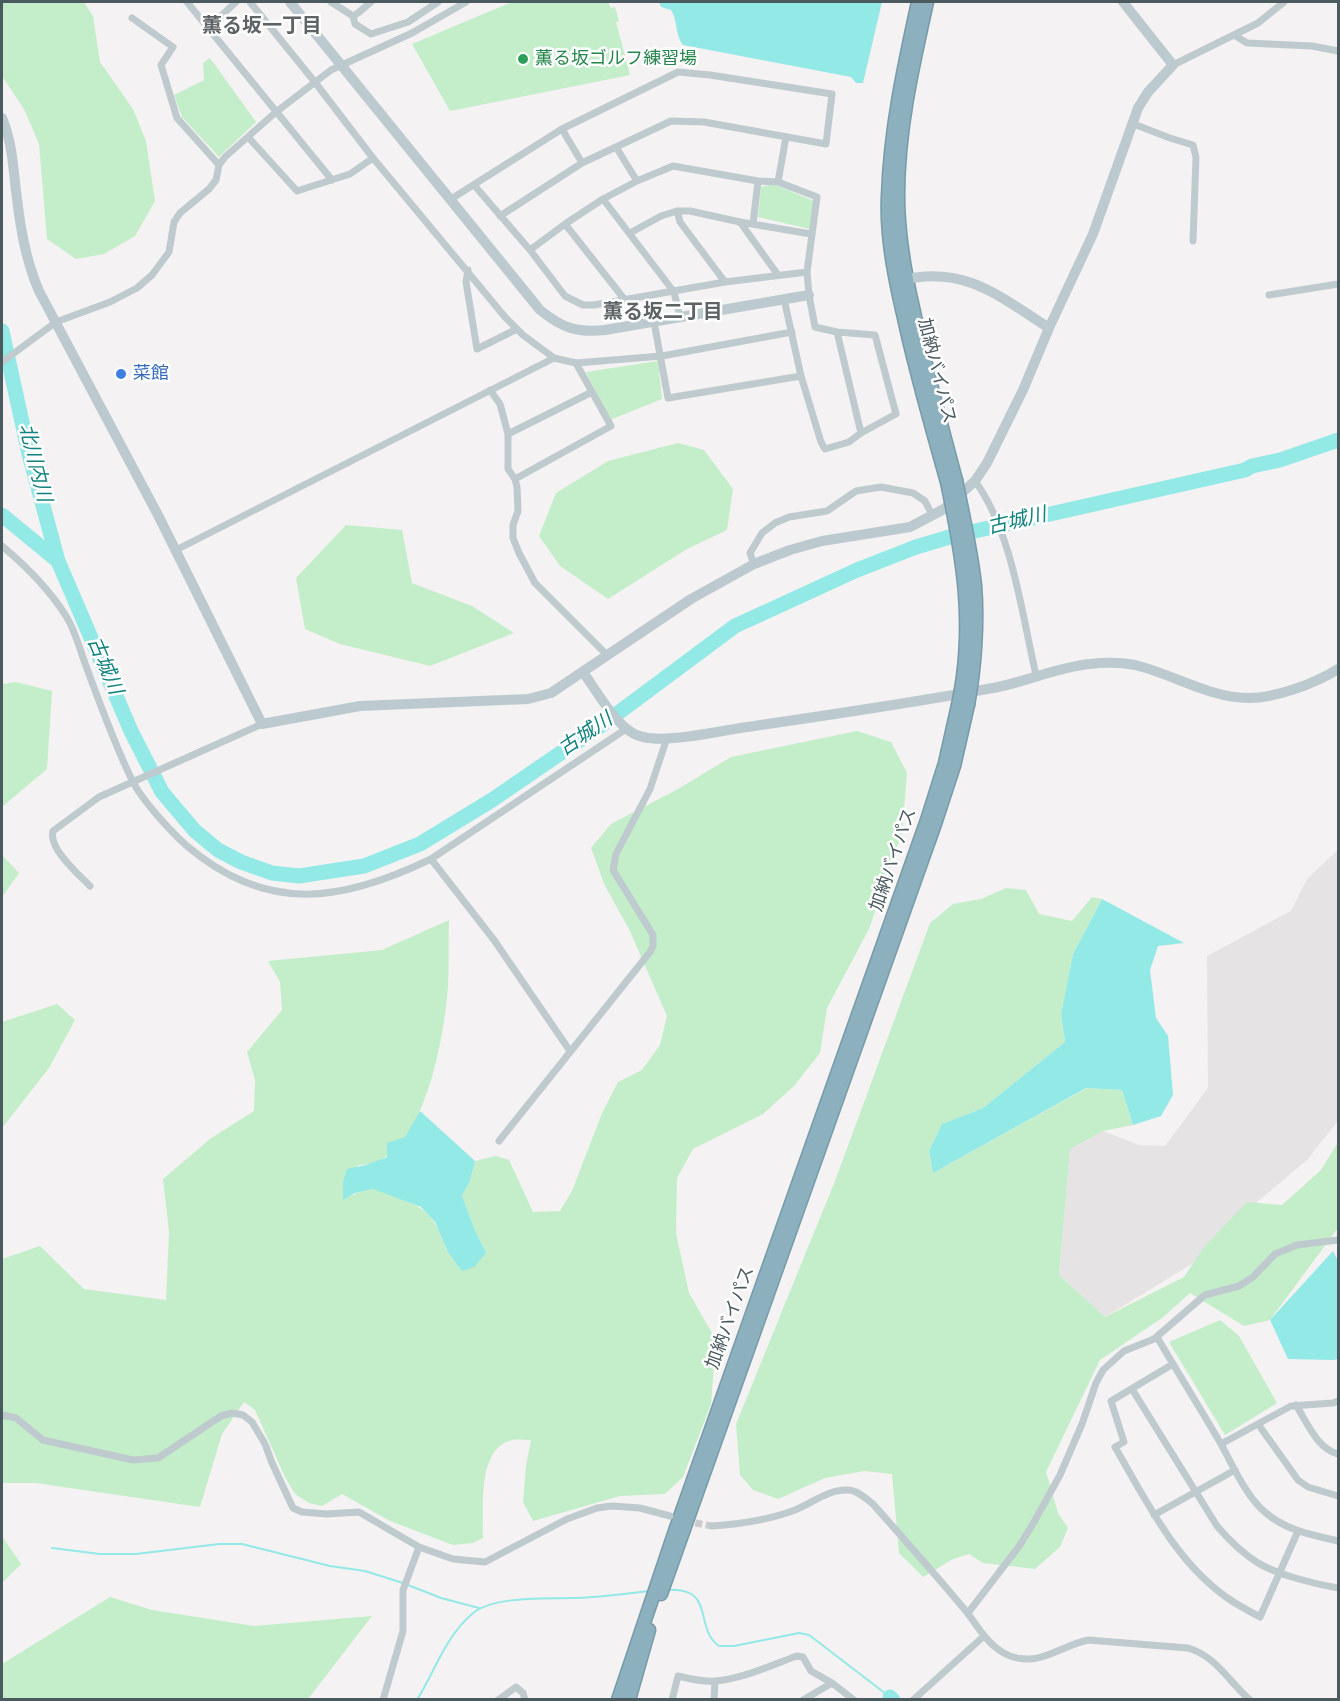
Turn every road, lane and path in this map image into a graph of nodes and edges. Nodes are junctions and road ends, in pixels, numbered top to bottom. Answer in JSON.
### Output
{"nodes":[{"id":1,"x":187,"y":2,"type":"edge"},
{"id":2,"x":236,"y":2,"type":"edge"},
{"id":3,"x":250,"y":2,"type":"edge"},
{"id":4,"x":290,"y":2,"type":"edge"},
{"id":5,"x":332,"y":2,"type":"edge"},
{"id":6,"x":371,"y":2,"type":"edge"},
{"id":7,"x":438,"y":2,"type":"edge"},
{"id":8,"x":445,"y":2,"type":"edge"},
{"id":9,"x":466,"y":2,"type":"edge"},
{"id":10,"x":918,"y":2,"type":"edge"},
{"id":11,"x":927,"y":2,"type":"edge"},
{"id":12,"x":1124,"y":2,"type":"edge"},
{"id":13,"x":1284,"y":2,"type":"edge"},
{"id":14,"x":451,"y":9,"type":"junction"},
{"id":15,"x":352,"y":16,"type":"junction"},
{"id":16,"x":132,"y":18,"type":"dead end"},
{"id":17,"x":208,"y":27,"type":"junction"},
{"id":18,"x":1234,"y":35,"type":"junction"},
{"id":19,"x":1338,"y":51,"type":"edge"},
{"id":20,"x":1173,"y":65,"type":"junction"},
{"id":21,"x":341,"y":66,"type":"junction"},
{"id":22,"x":314,"y":81,"type":"junction"},
{"id":23,"x":276,"y":112,"type":"junction"},
{"id":24,"x":2,"y":118,"type":"edge"},
{"id":25,"x":1131,"y":123,"type":"junction"},
{"id":26,"x":562,"y":129,"type":"junction"},
{"id":27,"x":248,"y":137,"type":"junction"},
{"id":28,"x":786,"y":137,"type":"junction"},
{"id":29,"x":616,"y":147,"type":"junction"},
{"id":30,"x":373,"y":158,"type":"junction"},
{"id":31,"x":582,"y":163,"type":"junction"},
{"id":32,"x":219,"y":165,"type":"junction"},
{"id":33,"x":332,"y":180,"type":"junction"},
{"id":34,"x":758,"y":180,"type":"junction"},
{"id":35,"x":637,"y":181,"type":"junction"},
{"id":36,"x":778,"y":182,"type":"junction"},
{"id":37,"x":474,"y":185,"type":"junction"},
{"id":38,"x":451,"y":199,"type":"junction"},
{"id":39,"x":603,"y":199,"type":"junction"},
{"id":40,"x":677,"y":211,"type":"junction"},
{"id":41,"x":500,"y":216,"type":"junction"},
{"id":42,"x":740,"y":222,"type":"junction"},
{"id":43,"x":565,"y":224,"type":"junction"},
{"id":44,"x":753,"y":224,"type":"junction"},
{"id":45,"x":630,"y":233,"type":"junction"},
{"id":46,"x":811,"y":234,"type":"junction"},
{"id":47,"x":1193,"y":241,"type":"dead end"},
{"id":48,"x":530,"y":250,"type":"junction"},
{"id":49,"x":468,"y":270,"type":"junction"},
{"id":50,"x":807,"y":272,"type":"junction"},
{"id":51,"x":778,"y":275,"type":"junction"},
{"id":52,"x":901,"y":281,"type":"junction"},
{"id":53,"x":725,"y":282,"type":"junction"},
{"id":54,"x":1338,"y":284,"type":"edge"},
{"id":55,"x":674,"y":292,"type":"junction"},
{"id":56,"x":809,"y":295,"type":"junction"},
{"id":57,"x":1269,"y":295,"type":"dead end"},
{"id":58,"x":784,"y":299,"type":"junction"},
{"id":59,"x":625,"y":300,"type":"junction"},
{"id":60,"x":680,"y":317,"type":"junction"},
{"id":61,"x":56,"y":322,"type":"junction"},
{"id":62,"x":654,"y":322,"type":"junction"},
{"id":63,"x":1049,"y":328,"type":"junction"},
{"id":64,"x":517,"y":329,"type":"junction"},
{"id":65,"x":792,"y":332,"type":"junction"},
{"id":66,"x":837,"y":332,"type":"junction"},
{"id":67,"x":662,"y":356,"type":"junction"},
{"id":68,"x":554,"y":358,"type":"junction"},
{"id":69,"x":2,"y":362,"type":"edge"},
{"id":70,"x":576,"y":363,"type":"junction"},
{"id":71,"x":801,"y":376,"type":"junction"},
{"id":72,"x":490,"y":390,"type":"junction"},
{"id":73,"x":592,"y":392,"type":"junction"},
{"id":74,"x":861,"y":433,"type":"junction"},
{"id":75,"x":508,"y":434,"type":"junction"},
{"id":76,"x":515,"y":478,"type":"junction"},
{"id":77,"x":975,"y":481,"type":"junction"},
{"id":78,"x":932,"y":515,"type":"junction"},
{"id":79,"x":2,"y":546,"type":"edge"},
{"id":80,"x":176,"y":550,"type":"junction"},
{"id":81,"x":754,"y":564,"type":"junction"},
{"id":82,"x":607,"y":655,"type":"junction"},
{"id":83,"x":1338,"y":669,"type":"edge"},
{"id":84,"x":583,"y":672,"type":"junction"},
{"id":85,"x":1036,"y":675,"type":"junction"},
{"id":86,"x":963,"y":705,"type":"junction"},
{"id":87,"x":262,"y":724,"type":"junction"},
{"id":88,"x":624,"y":727,"type":"junction"},
{"id":89,"x":667,"y":738,"type":"junction"},
{"id":90,"x":136,"y":782,"type":"junction"},
{"id":91,"x":431,"y":859,"type":"junction"},
{"id":92,"x":90,"y":886,"type":"dead end"},
{"id":93,"x":570,"y":1051,"type":"junction"},
{"id":94,"x":499,"y":1141,"type":"dead end"},
{"id":95,"x":1338,"y":1240,"type":"edge"},
{"id":96,"x":1157,"y":1337,"type":"junction"},
{"id":97,"x":1173,"y":1364,"type":"junction"},
{"id":98,"x":1132,"y":1389,"type":"junction"},
{"id":99,"x":1338,"y":1401,"type":"edge"},
{"id":100,"x":1296,"y":1405,"type":"junction"},
{"id":101,"x":2,"y":1415,"type":"edge"},
{"id":102,"x":1258,"y":1424,"type":"junction"},
{"id":103,"x":1221,"y":1444,"type":"junction"},
{"id":104,"x":1338,"y":1454,"type":"edge"},
{"id":105,"x":1235,"y":1470,"type":"junction"},
{"id":106,"x":1195,"y":1491,"type":"junction"},
{"id":107,"x":1338,"y":1496,"type":"edge"},
{"id":108,"x":1154,"y":1515,"type":"junction"},
{"id":109,"x":670,"y":1516,"type":"dead end"},
{"id":110,"x":712,"y":1526,"type":"tunnel mouth"},
{"id":111,"x":1298,"y":1531,"type":"junction"},
{"id":112,"x":1338,"y":1541,"type":"edge"},
{"id":113,"x":419,"y":1547,"type":"junction"},
{"id":114,"x":1279,"y":1571,"type":"junction"},
{"id":115,"x":1338,"y":1588,"type":"edge"},
{"id":116,"x":968,"y":1613,"type":"junction"},
{"id":117,"x":984,"y":1636,"type":"junction"},
{"id":118,"x":715,"y":1681,"type":"junction"},
{"id":119,"x":832,"y":1683,"type":"junction"},
{"id":120,"x":382,"y":1700,"type":"edge"},
{"id":121,"x":498,"y":1700,"type":"edge"},
{"id":122,"x":525,"y":1700,"type":"edge"},
{"id":123,"x":618,"y":1700,"type":"edge"},
{"id":124,"x":629,"y":1700,"type":"edge"},
{"id":125,"x":672,"y":1700,"type":"edge"},
{"id":126,"x":714,"y":1700,"type":"edge"},
{"id":127,"x":802,"y":1700,"type":"edge"},
{"id":128,"x":854,"y":1700,"type":"edge"},
{"id":129,"x":913,"y":1700,"type":"edge"},
{"id":130,"x":1250,"y":1700,"type":"edge"}],
"edges":[{"from":1,"to":17,"type":"street"},
{"from":2,"to":17,"type":"street"},
{"from":3,"to":22,"type":"street"},
{"from":4,"to":21,"type":"street"},
{"from":5,"to":15,"type":"street"},
{"from":6,"to":15,"type":"street"},
{"from":7,"to":15,"type":"street"},
{"from":8,"to":14,"type":"street"},
{"from":9,"to":14,"type":"street"},
{"from":10,"to":52,"type":"highway","name":"加納バイパス"},
{"from":11,"to":52,"type":"highway","name":"加納バイパス"},
{"from":12,"to":20,"type":"street"},
{"from":13,"to":18,"type":"street"},
{"from":14,"to":21,"type":"street"},
{"from":16,"to":32,"type":"street"},
{"from":17,"to":23,"type":"street"},
{"from":18,"to":19,"type":"street"},
{"from":18,"to":20,"type":"street"},
{"from":20,"to":25,"type":"street"},
{"from":21,"to":22,"type":"street"},
{"from":21,"to":38,"type":"street"},
{"from":22,"to":23,"type":"street"},
{"from":22,"to":30,"type":"street"},
{"from":23,"to":27,"type":"street"},
{"from":23,"to":33,"type":"street"},
{"from":24,"to":61,"type":"street"},
{"from":25,"to":47,"type":"street"},
{"from":25,"to":63,"type":"street"},
{"from":26,"to":28,"type":"street"},
{"from":26,"to":31,"type":"street"},
{"from":26,"to":37,"type":"street"},
{"from":27,"to":32,"type":"street"},
{"from":27,"to":33,"type":"street"},
{"from":28,"to":29,"type":"street"},
{"from":28,"to":36,"type":"street"},
{"from":29,"to":31,"type":"street"},
{"from":29,"to":35,"type":"street"},
{"from":30,"to":33,"type":"street"},
{"from":30,"to":49,"type":"street"},
{"from":31,"to":41,"type":"street"},
{"from":32,"to":61,"type":"street"},
{"from":34,"to":35,"type":"street"},
{"from":34,"to":36,"type":"street"},
{"from":34,"to":44,"type":"street"},
{"from":35,"to":39,"type":"street"},
{"from":36,"to":46,"type":"street"},
{"from":37,"to":38,"type":"street"},
{"from":37,"to":41,"type":"street"},
{"from":38,"to":62,"type":"street"},
{"from":39,"to":43,"type":"street"},
{"from":39,"to":45,"type":"street"},
{"from":40,"to":42,"type":"street"},
{"from":40,"to":45,"type":"street"},
{"from":40,"to":53,"type":"street"},
{"from":41,"to":48,"type":"street"},
{"from":42,"to":44,"type":"street"},
{"from":42,"to":51,"type":"street"},
{"from":43,"to":48,"type":"street"},
{"from":43,"to":59,"type":"street"},
{"from":44,"to":46,"type":"street"},
{"from":45,"to":55,"type":"street"},
{"from":46,"to":50,"type":"street"},
{"from":48,"to":59,"type":"street"},
{"from":49,"to":64,"type":"street"},
{"from":49,"to":64,"type":"street"},
{"from":50,"to":51,"type":"street"},
{"from":50,"to":56,"type":"street"},
{"from":51,"to":53,"type":"street"},
{"from":52,"to":63,"type":"street"},
{"from":52,"to":86,"type":"highway","name":"加納バイパス","bridge":true},
{"from":53,"to":55,"type":"street"},
{"from":54,"to":57,"type":"street"},
{"from":55,"to":59,"type":"street"},
{"from":55,"to":60,"type":"street"},
{"from":56,"to":58,"type":"street"},
{"from":56,"to":66,"type":"street"},
{"from":58,"to":60,"type":"street"},
{"from":58,"to":65,"type":"street"},
{"from":60,"to":62,"type":"street"},
{"from":61,"to":69,"type":"street"},
{"from":61,"to":80,"type":"street"},
{"from":62,"to":67,"type":"street"},
{"from":63,"to":77,"type":"street"},
{"from":64,"to":68,"type":"street"},
{"from":65,"to":67,"type":"street"},
{"from":65,"to":71,"type":"street"},
{"from":66,"to":74,"type":"street"},
{"from":66,"to":74,"type":"street"},
{"from":67,"to":70,"type":"street"},
{"from":67,"to":71,"type":"street"},
{"from":68,"to":70,"type":"street"},
{"from":68,"to":72,"type":"street"},
{"from":70,"to":73,"type":"street"},
{"from":71,"to":74,"type":"street"},
{"from":72,"to":75,"type":"street"},
{"from":72,"to":80,"type":"street"},
{"from":73,"to":75,"type":"street"},
{"from":73,"to":76,"type":"street"},
{"from":75,"to":76,"type":"street"},
{"from":76,"to":82,"type":"street"},
{"from":77,"to":78,"type":"street"},
{"from":77,"to":85,"type":"street"},
{"from":78,"to":81,"type":"street"},
{"from":78,"to":81,"type":"street"},
{"from":79,"to":90,"type":"street"},
{"from":80,"to":87,"type":"street"},
{"from":81,"to":82,"type":"street"},
{"from":82,"to":84,"type":"street"},
{"from":83,"to":85,"type":"street"},
{"from":84,"to":87,"type":"street"},
{"from":84,"to":88,"type":"street"},
{"from":85,"to":89,"type":"street"},
{"from":86,"to":123,"type":"highway","name":"加納バイパス"},
{"from":86,"to":124,"type":"highway","name":"加納バイパス"},
{"from":87,"to":90,"type":"street"},
{"from":88,"to":89,"type":"street"},
{"from":88,"to":91,"type":"street"},
{"from":89,"to":93,"type":"street"},
{"from":90,"to":91,"type":"street"},
{"from":90,"to":92,"type":"street"},
{"from":91,"to":93,"type":"street"},
{"from":93,"to":94,"type":"street"},
{"from":95,"to":96,"type":"street"},
{"from":96,"to":97,"type":"street"},
{"from":96,"to":116,"type":"street"},
{"from":97,"to":98,"type":"street"},
{"from":97,"to":103,"type":"street"},
{"from":98,"to":106,"type":"street"},
{"from":98,"to":108,"type":"street"},
{"from":99,"to":100,"type":"street"},
{"from":100,"to":102,"type":"street"},
{"from":100,"to":104,"type":"street"},
{"from":101,"to":113,"type":"street"},
{"from":102,"to":103,"type":"street"},
{"from":102,"to":107,"type":"street"},
{"from":103,"to":105,"type":"street"},
{"from":105,"to":106,"type":"street"},
{"from":105,"to":111,"type":"street"},
{"from":106,"to":108,"type":"street"},
{"from":106,"to":114,"type":"street"},
{"from":108,"to":114,"type":"street"},
{"from":109,"to":113,"type":"street"},
{"from":110,"to":116,"type":"street"},
{"from":111,"to":112,"type":"street"},
{"from":111,"to":114,"type":"street"},
{"from":113,"to":120,"type":"street"},
{"from":114,"to":115,"type":"street"},
{"from":116,"to":117,"type":"street"},
{"from":117,"to":129,"type":"street"},
{"from":117,"to":130,"type":"street"},
{"from":118,"to":119,"type":"street"},
{"from":118,"to":125,"type":"street"},
{"from":118,"to":126,"type":"street"},
{"from":119,"to":127,"type":"street"},
{"from":119,"to":128,"type":"street"},
{"from":121,"to":122,"type":"street"}]}
